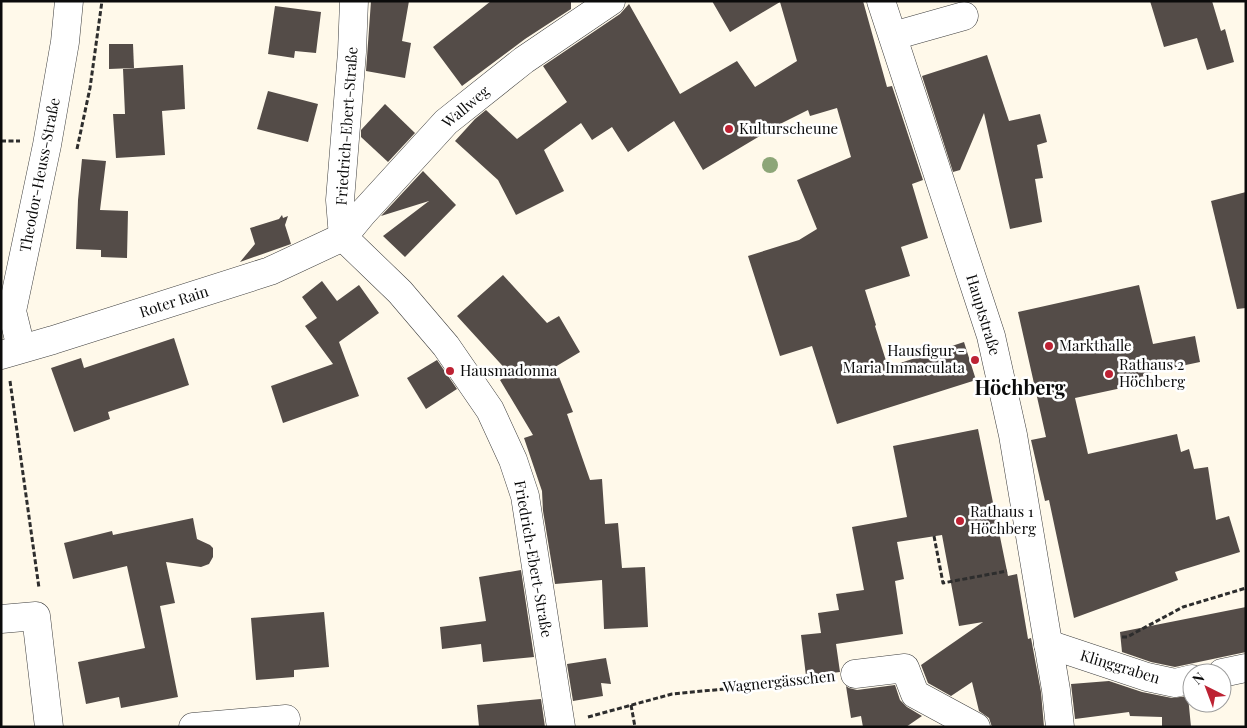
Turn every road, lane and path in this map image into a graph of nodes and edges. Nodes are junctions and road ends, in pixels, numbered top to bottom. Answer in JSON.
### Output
{"nodes":[{"id":1,"x":69,"y":1,"type":"edge"},
{"id":2,"x":354,"y":1,"type":"edge"},
{"id":3,"x":611,"y":1,"type":"edge"},
{"id":4,"x":882,"y":1,"type":"edge"},
{"id":5,"x":964,"y":16,"type":"dead end"},
{"id":6,"x":893,"y":36,"type":"junction"},
{"id":7,"x":343,"y":237,"type":"junction"},
{"id":8,"x":11,"y":351,"type":"edge"},
{"id":9,"x":10,"y":384,"type":"dead end"},
{"id":10,"x":934,"y":536,"type":"dead end"},
{"id":11,"x":1003,"y":571,"type":"dead end"},
{"id":12,"x":1246,"y":588,"type":"edge"},
{"id":13,"x":40,"y":591,"type":"dead end"},
{"id":14,"x":1,"y":619,"type":"edge"},
{"id":15,"x":1127,"y":637,"type":"dead end"},
{"id":16,"x":1048,"y":644,"type":"junction"},
{"id":17,"x":1246,"y":668,"type":"edge"},
{"id":18,"x":1232,"y":671,"type":"edge"},
{"id":19,"x":855,"y":674,"type":"joint"},
{"id":20,"x":1182,"y":682,"type":"edge"},
{"id":21,"x":631,"y":705,"type":"junction"},
{"id":22,"x":286,"y":719,"type":"dead end"},
{"id":23,"x":560,"y":726,"type":"edge"},
{"id":24,"x":49,"y":727,"type":"edge"},
{"id":25,"x":193,"y":727,"type":"edge"},
{"id":26,"x":635,"y":727,"type":"edge"},
{"id":27,"x":976,"y":727,"type":"edge"},
{"id":28,"x":1060,"y":727,"type":"edge"}],
"edges":[{"from":1,"to":8,"type":"street","name":"Theodor-Heuss-Straße"},
{"from":2,"to":7,"type":"street","name":"Friedrich-Ebert-Straße"},
{"from":3,"to":7,"type":"street","name":"Wallweg"},
{"from":4,"to":6,"type":"street","name":"Hauptstraße"},
{"from":5,"to":6,"type":"street"},
{"from":6,"to":16,"type":"street","name":"Hauptstraße"},
{"from":7,"to":8,"type":"street","name":"Roter Rain"},
{"from":7,"to":23,"type":"street","name":"Friedrich-Ebert-Straße"},
{"from":9,"to":13,"type":"path"},
{"from":10,"to":11,"type":"path"},
{"from":12,"to":15,"type":"path"},
{"from":14,"to":24,"type":"street"},
{"from":16,"to":20,"type":"street","name":"Klinggraben"},
{"from":16,"to":28,"type":"street","name":"Hauptstraße"},
{"from":17,"to":18,"type":"street"},
{"from":19,"to":21,"type":"path","name":"Wagnergässchen"},
{"from":19,"to":27,"type":"street","name":"Wagnergässchen"},
{"from":21,"to":23,"type":"path","name":"Wagnergässchen"},
{"from":21,"to":26,"type":"path"},
{"from":22,"to":25,"type":"street"}]}
